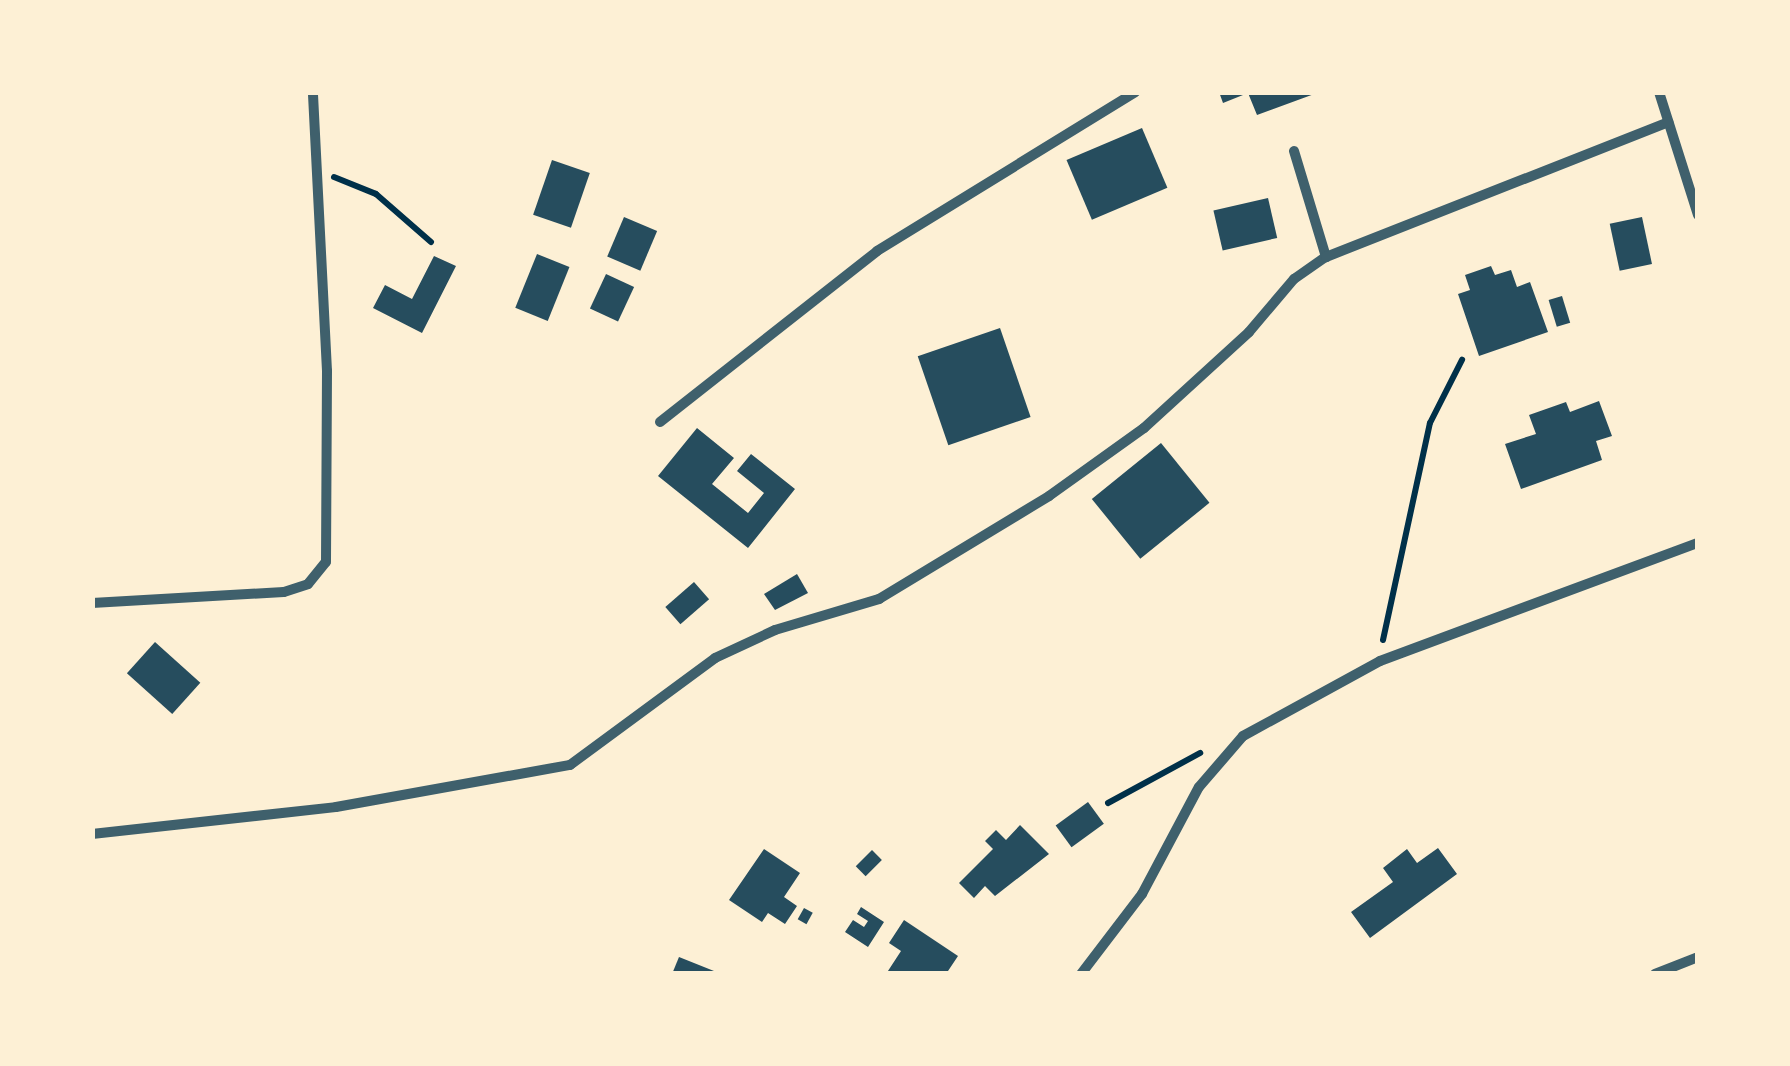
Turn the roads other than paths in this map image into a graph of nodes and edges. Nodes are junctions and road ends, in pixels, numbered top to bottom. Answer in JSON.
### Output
{"nodes":[{"id":1,"x":314,"y":92,"type":"edge"},
{"id":2,"x":1135,"y":92,"type":"edge"},
{"id":3,"x":1659,"y":92,"type":"edge"},
{"id":4,"x":1668,"y":122,"type":"junction"},
{"id":5,"x":1294,"y":151,"type":"dead end"},
{"id":6,"x":1698,"y":215,"type":"edge"},
{"id":7,"x":1326,"y":257,"type":"junction"},
{"id":8,"x":660,"y":422,"type":"dead end"},
{"id":9,"x":1698,"y":543,"type":"edge"},
{"id":10,"x":92,"y":603,"type":"edge"},
{"id":11,"x":92,"y":834,"type":"edge"},
{"id":12,"x":1698,"y":957,"type":"edge"},
{"id":13,"x":1081,"y":974,"type":"edge"},
{"id":14,"x":1655,"y":974,"type":"edge"}],
"edges":[{"from":1,"to":10,"type":"street"},
{"from":2,"to":8,"type":"street"},
{"from":3,"to":4,"type":"street"},
{"from":4,"to":6,"type":"street"},
{"from":4,"to":7,"type":"street"},
{"from":5,"to":7,"type":"street"},
{"from":7,"to":11,"type":"street"},
{"from":9,"to":13,"type":"street"},
{"from":12,"to":14,"type":"street"}]}
